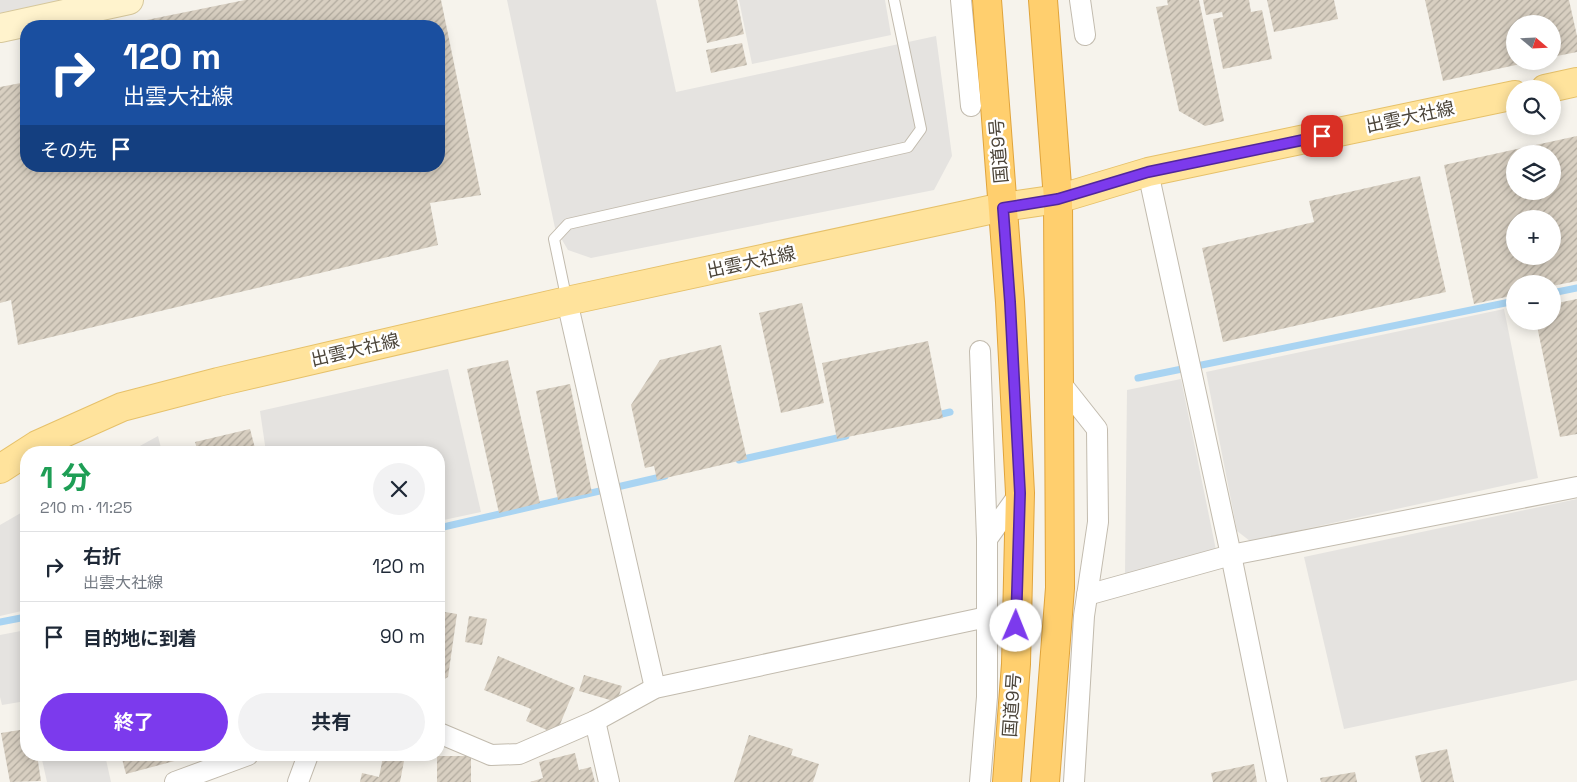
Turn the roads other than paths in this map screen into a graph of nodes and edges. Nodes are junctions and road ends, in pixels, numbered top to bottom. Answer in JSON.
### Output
{"nodes":[{"id":1,"x":129,"y":0,"type":"edge"},
{"id":2,"x":894,"y":0,"type":"edge"},
{"id":3,"x":961,"y":0,"type":"edge"},
{"id":4,"x":986,"y":0,"type":"edge"},
{"id":5,"x":1043,"y":0,"type":"edge"},
{"id":6,"x":1080,"y":0,"type":"edge"},
{"id":7,"x":37,"y":20,"type":"edge"},
{"id":8,"x":20,"y":24,"type":"edge"},
{"id":9,"x":0,"y":28,"type":"edge"},
{"id":10,"x":1085,"y":34,"type":"dead end"},
{"id":11,"x":966,"y":59,"type":"junction"},
{"id":12,"x":1577,"y":82,"type":"edge"},
{"id":13,"x":993,"y":83,"type":"junction"},
{"id":14,"x":1561,"y":86,"type":"edge"},
{"id":15,"x":1506,"y":97,"type":"edge"},
{"id":16,"x":972,"y":106,"type":"dead end"},
{"id":17,"x":1148,"y":172,"type":"junction"},
{"id":18,"x":1058,"y":199,"type":"junction"},
{"id":19,"x":1003,"y":208,"type":"junction"},
{"id":20,"x":567,"y":301,"type":"junction"},
{"id":21,"x":980,"y":350,"type":"dead end"},
{"id":22,"x":1059,"y":381,"type":"junction"},
{"id":23,"x":35,"y":446,"type":"edge"},
{"id":24,"x":20,"y":456,"type":"edge"},
{"id":25,"x":0,"y":469,"type":"edge"},
{"id":26,"x":1577,"y":488,"type":"edge"},
{"id":27,"x":1020,"y":493,"type":"junction"},
{"id":28,"x":987,"y":539,"type":"junction"},
{"id":29,"x":1231,"y":555,"type":"junction"},
{"id":30,"x":1087,"y":595,"type":"junction"},
{"id":31,"x":986,"y":617,"type":"junction"},
{"id":32,"x":655,"y":688,"type":"junction"},
{"id":33,"x":595,"y":721,"type":"junction"},
{"id":34,"x":445,"y":736,"type":"edge"},
{"id":35,"x":1048,"y":742,"type":"junction"},
{"id":36,"x":232,"y":761,"type":"edge"},
{"id":37,"x":306,"y":761,"type":"edge"},
{"id":38,"x":175,"y":782,"type":"edge"},
{"id":39,"x":298,"y":782,"type":"edge"},
{"id":40,"x":609,"y":782,"type":"edge"},
{"id":41,"x":980,"y":782,"type":"edge"},
{"id":42,"x":1007,"y":782,"type":"edge"},
{"id":43,"x":1045,"y":782,"type":"edge"},
{"id":44,"x":1070,"y":782,"type":"edge"},
{"id":45,"x":1074,"y":782,"type":"edge"},
{"id":46,"x":1277,"y":782,"type":"edge"}],
"edges":[{"from":1,"to":7,"type":"street"},
{"from":2,"to":20,"type":"lane"},
{"from":3,"to":11,"type":"street"},
{"from":4,"to":13,"type":"highway","name":"国道9号"},
{"from":5,"to":18,"type":"highway"},
{"from":6,"to":10,"type":"street"},
{"from":8,"to":9,"type":"street"},
{"from":11,"to":13,"type":"street"},
{"from":11,"to":16,"type":"street"},
{"from":12,"to":14,"type":"main road"},
{"from":13,"to":19,"type":"highway","name":"国道9号"},
{"from":15,"to":17,"type":"main road","name":"出雲大社線"},
{"from":17,"to":18,"type":"main road","name":"出雲大社線"},
{"from":17,"to":29,"type":"street"},
{"from":18,"to":19,"type":"main road","name":"出雲大社線"},
{"from":18,"to":22,"type":"highway"},
{"from":19,"to":20,"type":"main road","name":"出雲大社線"},
{"from":19,"to":27,"type":"highway","name":"国道9号"},
{"from":20,"to":23,"type":"main road","name":"出雲大社線"},
{"from":20,"to":32,"type":"street"},
{"from":21,"to":28,"type":"street"},
{"from":22,"to":30,"type":"street"},
{"from":22,"to":35,"type":"highway"},
{"from":24,"to":25,"type":"main road","name":"出雲大社線"},
{"from":26,"to":29,"type":"street"},
{"from":27,"to":28,"type":"street"},
{"from":27,"to":42,"type":"highway","name":"国道9号"},
{"from":28,"to":31,"type":"street"},
{"from":29,"to":30,"type":"street"},
{"from":29,"to":46,"type":"street"},
{"from":30,"to":45,"type":"street"},
{"from":31,"to":32,"type":"street"},
{"from":31,"to":41,"type":"street"},
{"from":32,"to":33,"type":"street"},
{"from":33,"to":34,"type":"street"},
{"from":33,"to":40,"type":"street"},
{"from":35,"to":43,"type":"highway"},
{"from":35,"to":44,"type":"street"},
{"from":36,"to":38,"type":"street"},
{"from":37,"to":39,"type":"street"}]}
